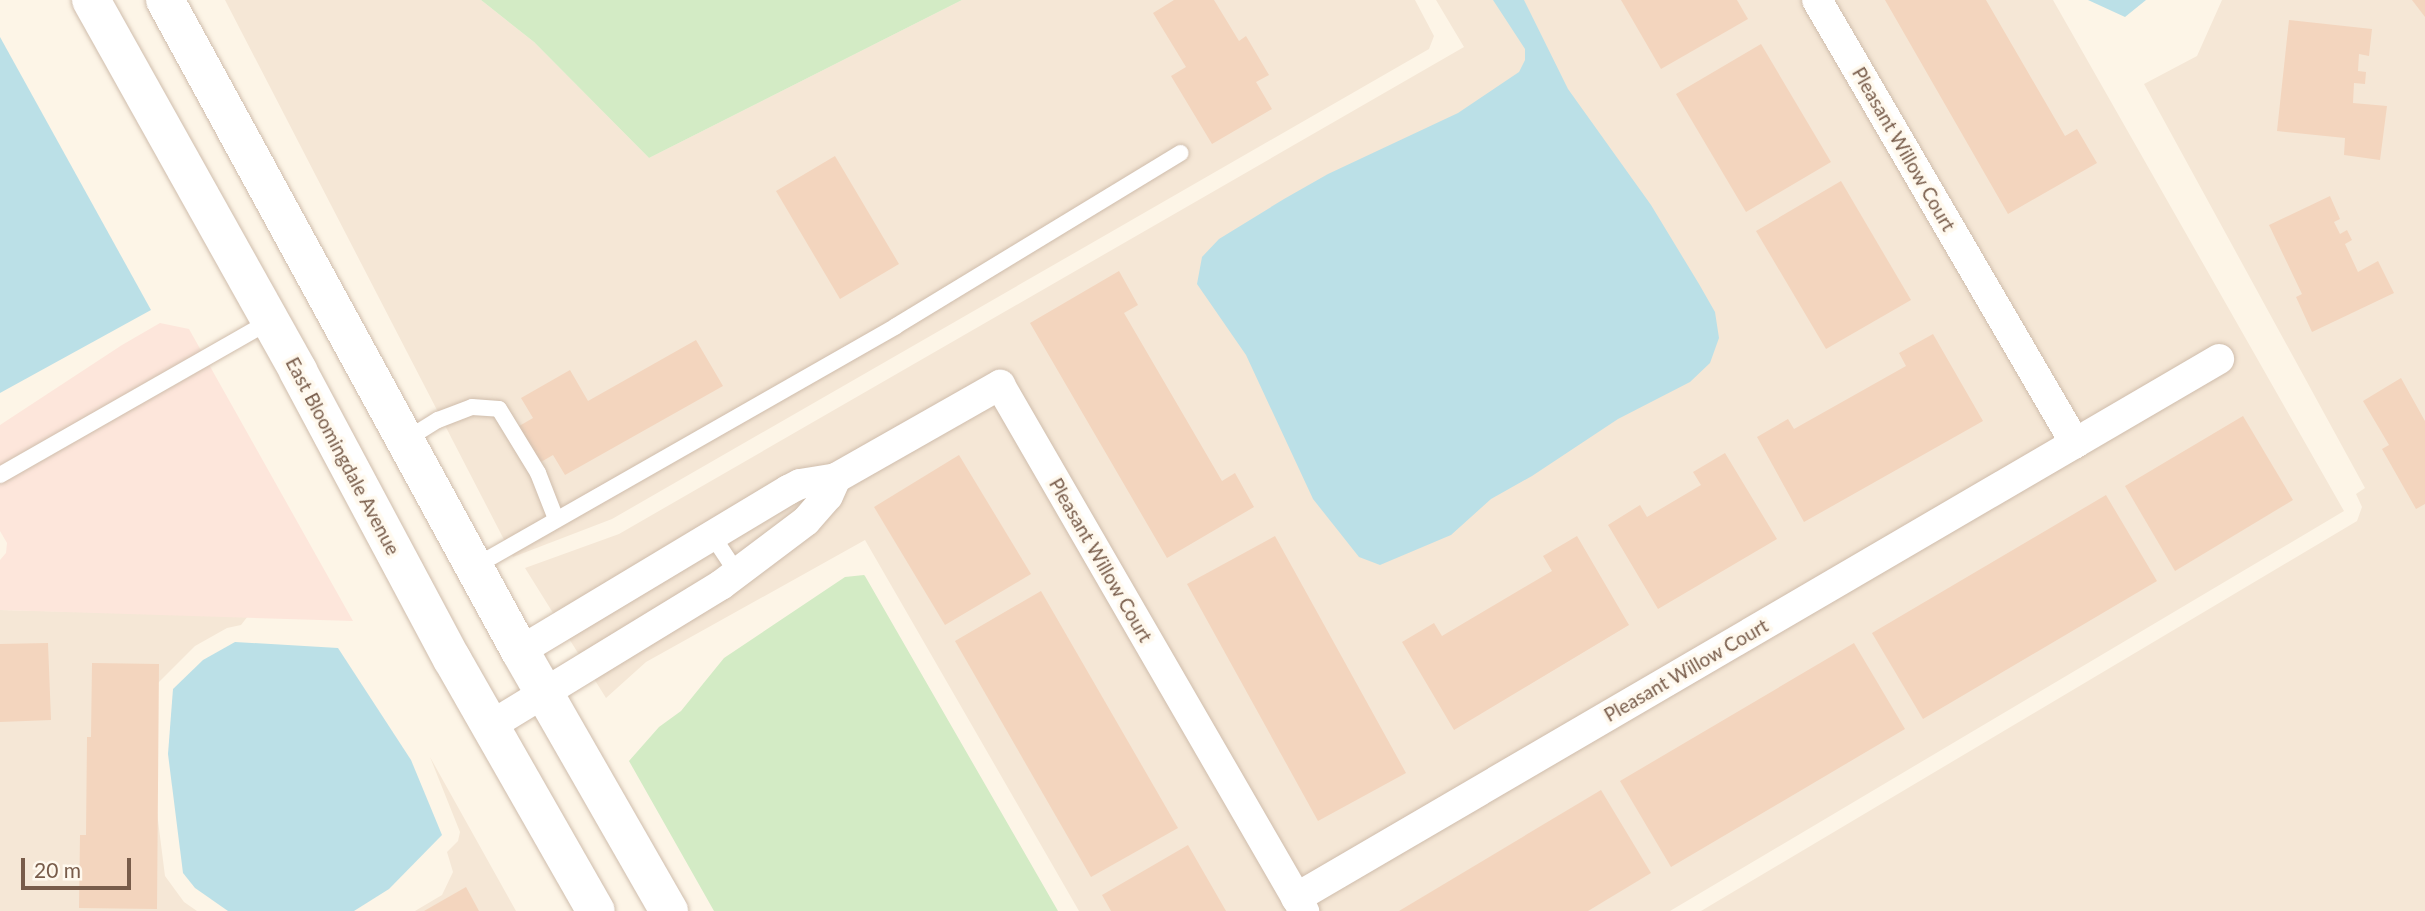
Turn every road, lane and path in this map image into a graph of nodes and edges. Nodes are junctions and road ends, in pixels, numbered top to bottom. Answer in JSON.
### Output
{"nodes":[{"id":1,"x":91,"y":0,"type":"edge"},
{"id":2,"x":165,"y":0,"type":"edge"},
{"id":3,"x":1817,"y":0,"type":"edge"},
{"id":4,"x":1181,"y":153,"type":"dead end"},
{"id":5,"x":270,"y":321,"type":"junction"},
{"id":6,"x":2219,"y":359,"type":"dead end"},
{"id":7,"x":404,"y":440,"type":"junction"},
{"id":8,"x":2075,"y":443,"type":"junction"},
{"id":9,"x":0,"y":475,"type":"edge"},
{"id":10,"x":836,"y":478,"type":"junction"},
{"id":11,"x":556,"y":519,"type":"junction"},
{"id":12,"x":712,"y":535,"type":"junction"},
{"id":13,"x":474,"y":567,"type":"junction"},
{"id":14,"x":737,"y":573,"type":"junction"},
{"id":15,"x":520,"y":651,"type":"junction"},
{"id":16,"x":545,"y":694,"type":"junction"},
{"id":17,"x":490,"y":726,"type":"junction"},
{"id":18,"x":1300,"y":905,"type":"edge"},
{"id":19,"x":596,"y":911,"type":"edge"},
{"id":20,"x":669,"y":911,"type":"edge"}],
"edges":[{"from":1,"to":5,"type":"main road","name":"East Bloomingdale Avenue"},
{"from":2,"to":7,"type":"main road"},
{"from":3,"to":8,"type":"street","name":"Pleasant Willow Court"},
{"from":4,"to":11,"type":"lane"},
{"from":5,"to":9,"type":"lane"},
{"from":5,"to":17,"type":"main road","name":"East Bloomingdale Avenue"},
{"from":6,"to":8,"type":"street","name":"Pleasant Willow Court"},
{"from":7,"to":11,"type":"lane"},
{"from":7,"to":13,"type":"main road"},
{"from":8,"to":18,"type":"street","name":"Pleasant Willow Court"},
{"from":10,"to":12,"type":"street","name":"Pleasant Willow Court"},
{"from":10,"to":14,"type":"street","name":"Pleasant Willow Court"},
{"from":10,"to":18,"type":"street","name":"Pleasant Willow Court"},
{"from":11,"to":13,"type":"lane"},
{"from":12,"to":14,"type":"lane"},
{"from":12,"to":15,"type":"street","name":"Pleasant Willow Court"},
{"from":13,"to":15,"type":"main road"},
{"from":14,"to":16,"type":"street","name":"Pleasant Willow Court"},
{"from":15,"to":16,"type":"main road"},
{"from":16,"to":17,"type":"street","name":"Pleasant Willow Court"},
{"from":16,"to":20,"type":"main road"},
{"from":17,"to":19,"type":"main road","name":"East Bloomingdale Avenue"}]}
